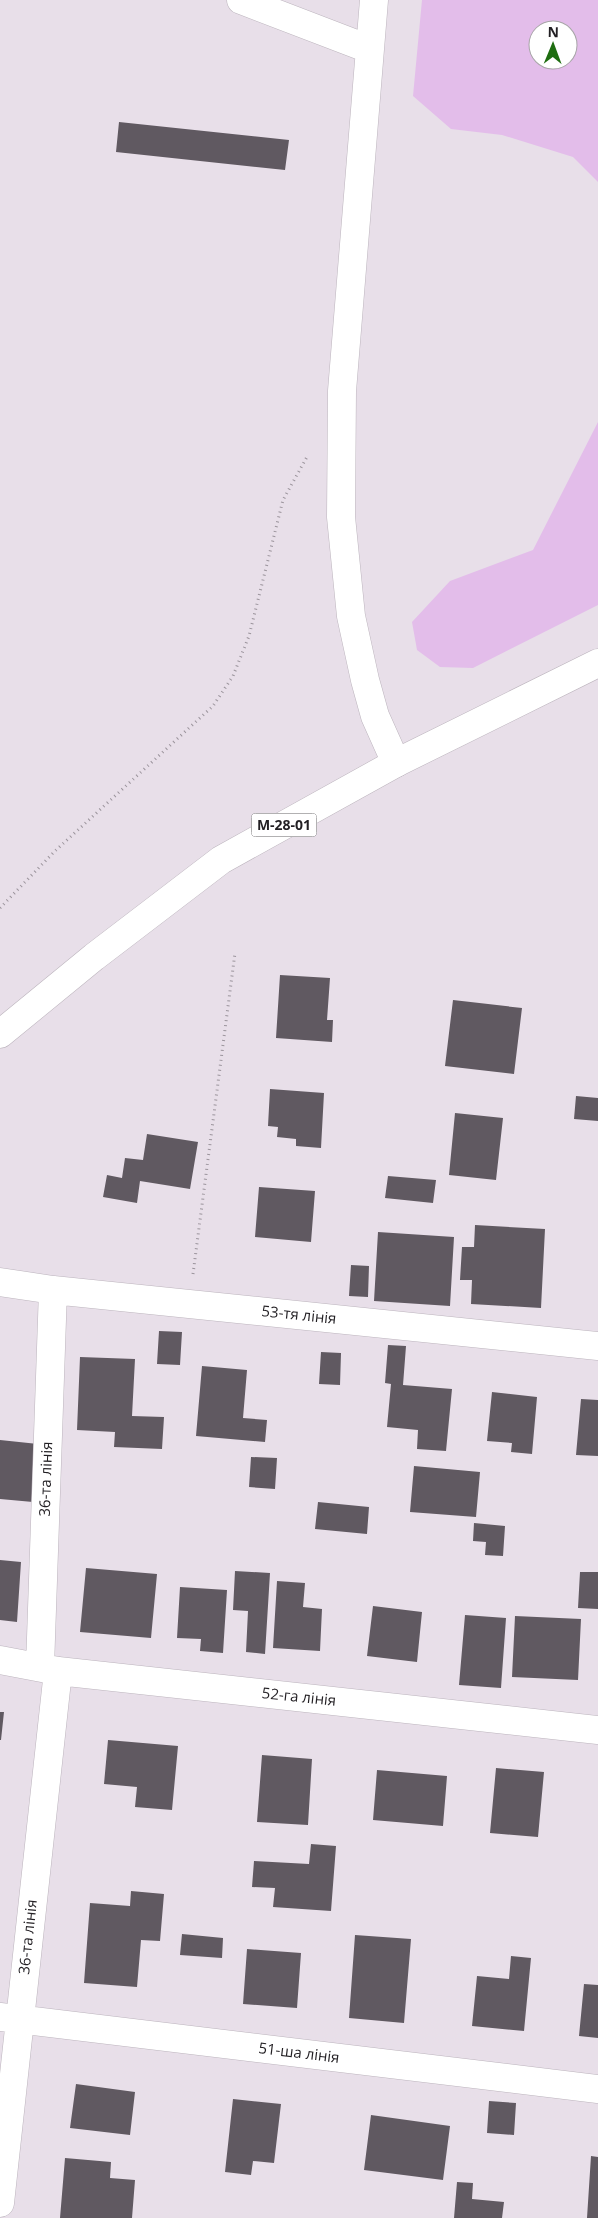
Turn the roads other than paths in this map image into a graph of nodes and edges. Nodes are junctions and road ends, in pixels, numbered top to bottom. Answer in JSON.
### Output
{"nodes":[{"id":1,"x":241,"y":0,"type":"edge"},
{"id":2,"x":374,"y":0,"type":"edge"},
{"id":3,"x":369,"y":49,"type":"junction"},
{"id":4,"x":598,"y":663,"type":"edge"},
{"id":5,"x":396,"y":763,"type":"junction"},
{"id":6,"x":0,"y":1034,"type":"edge"},
{"id":7,"x":0,"y":1282,"type":"edge"},
{"id":8,"x":52,"y":1290,"type":"junction"},
{"id":9,"x":598,"y":1346,"type":"edge"},
{"id":10,"x":0,"y":1660,"type":"edge"},
{"id":11,"x":49,"y":1669,"type":"junction"},
{"id":12,"x":598,"y":1730,"type":"edge"},
{"id":13,"x":10,"y":2018,"type":"edge"},
{"id":14,"x":598,"y":2089,"type":"edge"},
{"id":15,"x":0,"y":2203,"type":"edge"}],
"edges":[{"from":1,"to":3,"type":"main road"},
{"from":2,"to":3,"type":"main road"},
{"from":3,"to":5,"type":"main road"},
{"from":4,"to":5,"type":"main road","number":"М-28-01"},
{"from":5,"to":6,"type":"main road","number":"М-28-01"},
{"from":7,"to":8,"type":"main road","name":"53-тя лінія"},
{"from":8,"to":9,"type":"main road","name":"53-тя лінія"},
{"from":8,"to":11,"type":"main road","name":"36-та лінія"},
{"from":10,"to":11,"type":"main road","name":"52-га лінія"},
{"from":11,"to":12,"type":"main road","name":"52-га лінія"},
{"from":11,"to":13,"type":"main road","name":"36-та лінія"},
{"from":13,"to":14,"type":"main road","name":"51-ша лінія"},
{"from":13,"to":15,"type":"main road","name":"36-та лінія"}]}
